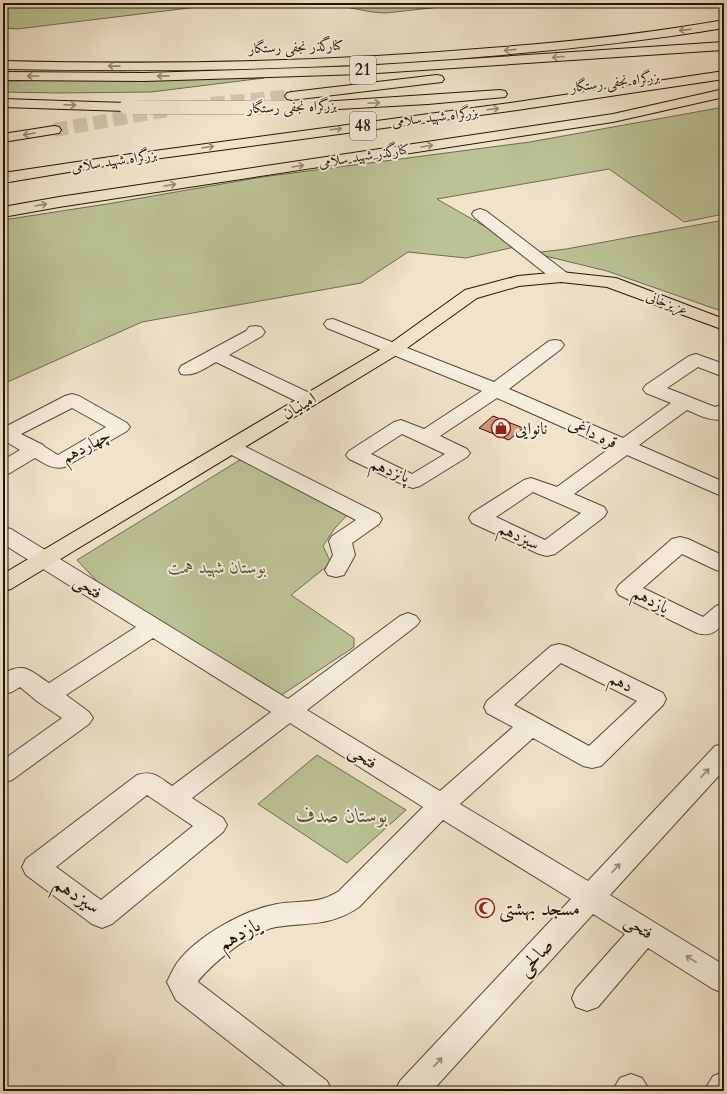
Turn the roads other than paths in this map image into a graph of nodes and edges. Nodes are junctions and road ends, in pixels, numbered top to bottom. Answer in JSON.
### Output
{"nodes":[{"id":1,"x":724,"y":24,"type":"edge"},
{"id":2,"x":723,"y":46,"type":"edge"},
{"id":3,"x":3,"y":65,"type":"edge"},
{"id":4,"x":724,"y":67,"type":"edge"},
{"id":5,"x":502,"y":73,"type":"dead end"},
{"id":6,"x":724,"y":74,"type":"edge"},
{"id":7,"x":3,"y":76,"type":"edge"},
{"id":8,"x":448,"y":78,"type":"dead end"},
{"id":9,"x":724,"y":87,"type":"edge"},
{"id":10,"x":724,"y":93,"type":"edge"},
{"id":11,"x":691,"y":101,"type":"junction"},
{"id":12,"x":293,"y":102,"type":"junction"},
{"id":13,"x":3,"y":103,"type":"edge"},
{"id":14,"x":54,"y":130,"type":"tunnel mouth"},
{"id":15,"x":3,"y":138,"type":"edge"},
{"id":16,"x":3,"y":178,"type":"edge"},
{"id":17,"x":3,"y":212,"type":"edge"},
{"id":18,"x":480,"y":214,"type":"dead end"},
{"id":19,"x":561,"y":277,"type":"junction"},
{"id":20,"x":610,"y":282,"type":"joint"},
{"id":21,"x":333,"y":324,"type":"dead end"},
{"id":22,"x":724,"y":325,"type":"edge"},
{"id":23,"x":254,"y":331,"type":"dead end"},
{"id":24,"x":555,"y":346,"type":"dead end"},
{"id":25,"x":394,"y":349,"type":"junction"},
{"id":26,"x":215,"y":355,"type":"junction"},
{"id":27,"x":188,"y":370,"type":"dead end"},
{"id":28,"x":724,"y":371,"type":"edge"},
{"id":29,"x":496,"y":390,"type":"junction"},
{"id":30,"x":309,"y":400,"type":"junction"},
{"id":31,"x":685,"y":402,"type":"junction"},
{"id":32,"x":724,"y":410,"type":"edge"},
{"id":33,"x":425,"y":437,"type":"dead end"},
{"id":34,"x":231,"y":447,"type":"junction"},
{"id":35,"x":624,"y":447,"type":"junction"},
{"id":36,"x":36,"y":449,"type":"junction"},
{"id":37,"x":3,"y":469,"type":"edge"},
{"id":38,"x":724,"y":490,"type":"edge"},
{"id":39,"x":559,"y":495,"type":"junction"},
{"id":40,"x":3,"y":534,"type":"edge"},
{"id":41,"x":44,"y":560,"type":"junction"},
{"id":42,"x":721,"y":560,"type":"edge"},
{"id":43,"x":336,"y":570,"type":"dead end"},
{"id":44,"x":3,"y":584,"type":"edge"},
{"id":45,"x":724,"y":611,"type":"edge"},
{"id":46,"x":408,"y":621,"type":"dead end"},
{"id":47,"x":152,"y":627,"type":"junction"},
{"id":48,"x":3,"y":686,"type":"edge"},
{"id":49,"x":47,"y":696,"type":"junction"},
{"id":50,"x":290,"y":712,"type":"junction"},
{"id":51,"x":531,"y":726,"type":"junction"},
{"id":52,"x":724,"y":753,"type":"edge"},
{"id":53,"x":3,"y":773,"type":"edge"},
{"id":54,"x":173,"y":799,"type":"junction"},
{"id":55,"x":441,"y":805,"type":"junction"},
{"id":56,"x":590,"y":897,"type":"junction"},
{"id":57,"x":645,"y":931,"type":"junction"},
{"id":58,"x":724,"y":980,"type":"edge"},
{"id":59,"x":587,"y":998,"type":"dead end"},
{"id":60,"x":724,"y":1086,"type":"edge"},
{"id":61,"x":316,"y":1091,"type":"edge"},
{"id":62,"x":411,"y":1091,"type":"edge"},
{"id":63,"x":628,"y":1091,"type":"edge"},
{"id":64,"x":634,"y":1091,"type":"edge"},
{"id":65,"x":720,"y":1091,"type":"edge"}],
"edges":[{"from":1,"to":3,"type":"main road","name":"کنارگذر نجفی رستگار","one_way":true},
{"from":2,"to":5,"type":"main road"},
{"from":2,"to":7,"type":"main road","name":"بزرگراه نجفی رستگار","number":"21","one_way":true},
{"from":12,"to":4,"type":"main road","name":"بزرگراه نجفی رستگار","number":"21","one_way":true},
{"from":16,"to":6,"type":"main road","name":"بزرگراه شهید سلامی","number":"48","one_way":true},
{"from":8,"to":12,"type":"main road","number":"48"},
{"from":9,"to":11,"type":"main road"},
{"from":10,"to":11,"type":"main road","name":"کنارگذر شهید سلامی"},
{"from":17,"to":11,"type":"main road","name":"کنارگذر شهید سلامی","one_way":true},
{"from":13,"to":12,"type":"main road","name":"بزرگراه نجفی رستگار","number":"21","one_way":true,"bridge":true},
{"from":14,"to":15,"type":"main road","one_way":true},
{"from":18,"to":19,"type":"street"},
{"from":19,"to":20,"type":"main road","name":"امینیان"},
{"from":19,"to":25,"type":"main road","name":"امینیان"},
{"from":20,"to":22,"type":"main road","name":"عزیزخانی"},
{"from":21,"to":25,"type":"street","name":"قره داغی"},
{"from":23,"to":26,"type":"street"},
{"from":24,"to":29,"type":"street"},
{"from":25,"to":29,"type":"street","name":"قره داغی"},
{"from":25,"to":30,"type":"main road","name":"امینیان"},
{"from":26,"to":27,"type":"street"},
{"from":26,"to":30,"type":"street"},
{"from":28,"to":31,"type":"street"},
{"from":29,"to":33,"type":"street"},
{"from":29,"to":35,"type":"street","name":"قره داغی"},
{"from":30,"to":34,"type":"main road","name":"امینیان"},
{"from":31,"to":32,"type":"street"},
{"from":31,"to":35,"type":"street"},
{"from":34,"to":41,"type":"main road","name":"امینیان"},
{"from":34,"to":43,"type":"street"},
{"from":35,"to":38,"type":"street","name":"قره داغی"},
{"from":35,"to":39,"type":"street"},
{"from":36,"to":36,"type":"street","name":"چهاردهم"},
{"from":36,"to":37,"type":"street","name":"چهاردهم"},
{"from":39,"to":39,"type":"street","name":"سیزدهم"},
{"from":40,"to":41,"type":"street","name":"فتحی"},
{"from":41,"to":44,"type":"main road","name":"امینیان"},
{"from":41,"to":47,"type":"street","name":"فتحی"},
{"from":42,"to":45,"type":"street","name":"یازدهم"},
{"from":46,"to":50,"type":"street"},
{"from":47,"to":49,"type":"street"},
{"from":47,"to":50,"type":"street","name":"فتحی"},
{"from":48,"to":49,"type":"street"},
{"from":49,"to":53,"type":"street"},
{"from":50,"to":54,"type":"street"},
{"from":50,"to":55,"type":"street","name":"فتحی"},
{"from":51,"to":51,"type":"street","name":"دهم"},
{"from":51,"to":55,"type":"street"},
{"from":56,"to":52,"type":"street","name":"صالحی","one_way":true},
{"from":54,"to":54,"type":"street","name":"سیزدهم"},
{"from":55,"to":56,"type":"street","name":"فتحی"},
{"from":55,"to":61,"type":"street","name":"یازدهم"},
{"from":56,"to":57,"type":"street","name":"فتحی"},
{"from":62,"to":56,"type":"street","name":"صالحی","one_way":true},
{"from":58,"to":57,"type":"street","name":"فتحی","one_way":true},
{"from":57,"to":59,"type":"street"},
{"from":60,"to":65,"type":"street"},
{"from":63,"to":64,"type":"street"}]}
